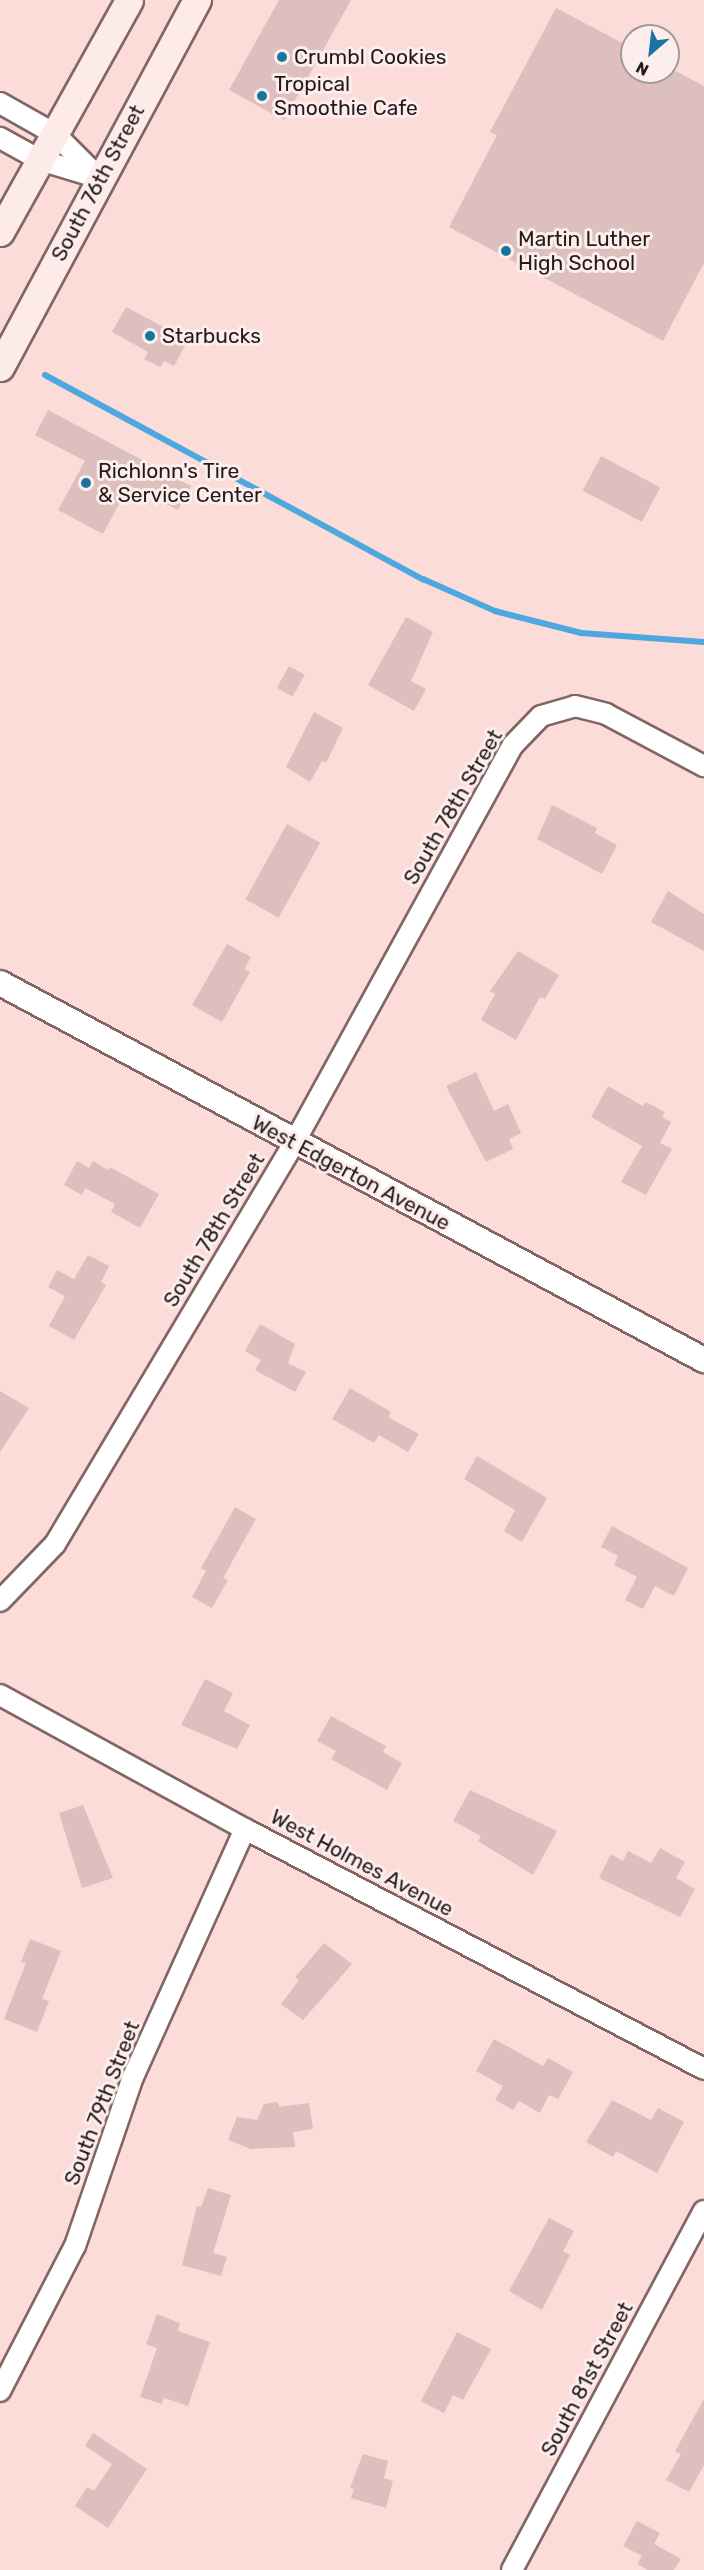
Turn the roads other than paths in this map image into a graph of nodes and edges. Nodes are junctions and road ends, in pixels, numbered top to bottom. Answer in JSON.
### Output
{"nodes":[{"id":1,"x":129,"y":0,"type":"edge"},
{"id":2,"x":197,"y":0,"type":"edge"},
{"id":3,"x":0,"y":103,"type":"edge"},
{"id":4,"x":55,"y":134,"type":"junction"},
{"id":5,"x":0,"y":138,"type":"edge"},
{"id":6,"x":40,"y":160,"type":"junction"},
{"id":7,"x":99,"y":178,"type":"junction"},
{"id":8,"x":0,"y":232,"type":"edge"},
{"id":9,"x":0,"y":368,"type":"edge"},
{"id":10,"x":704,"y":766,"type":"edge"},
{"id":11,"x":0,"y":983,"type":"edge"},
{"id":12,"x":294,"y":1143,"type":"junction"},
{"id":13,"x":704,"y":1360,"type":"edge"},
{"id":14,"x":0,"y":1601,"type":"edge"},
{"id":15,"x":0,"y":1695,"type":"edge"},
{"id":16,"x":245,"y":1829,"type":"junction"},
{"id":17,"x":704,"y":2069,"type":"edge"},
{"id":18,"x":704,"y":2211,"type":"edge"},
{"id":19,"x":0,"y":2391,"type":"edge"},
{"id":20,"x":512,"y":2570,"type":"edge"}],
"edges":[{"from":1,"to":4,"type":"main road"},
{"from":2,"to":7,"type":"main road","name":"South 76th Street"},
{"from":3,"to":4,"type":"street"},
{"from":4,"to":6,"type":"main road"},
{"from":4,"to":7,"type":"street"},
{"from":5,"to":6,"type":"street"},
{"from":6,"to":7,"type":"street"},
{"from":6,"to":8,"type":"main road"},
{"from":7,"to":9,"type":"main road","name":"South 76th Street"},
{"from":10,"to":12,"type":"street","name":"South 78th Street"},
{"from":11,"to":12,"type":"street","name":"West Edgerton Avenue"},
{"from":12,"to":13,"type":"street","name":"West Edgerton Avenue"},
{"from":12,"to":14,"type":"street","name":"South 78th Street"},
{"from":15,"to":16,"type":"street","name":"West Holmes Avenue"},
{"from":16,"to":17,"type":"street","name":"West Holmes Avenue"},
{"from":16,"to":19,"type":"street","name":"South 79th Street"},
{"from":18,"to":20,"type":"street","name":"South 81st Street"}]}
